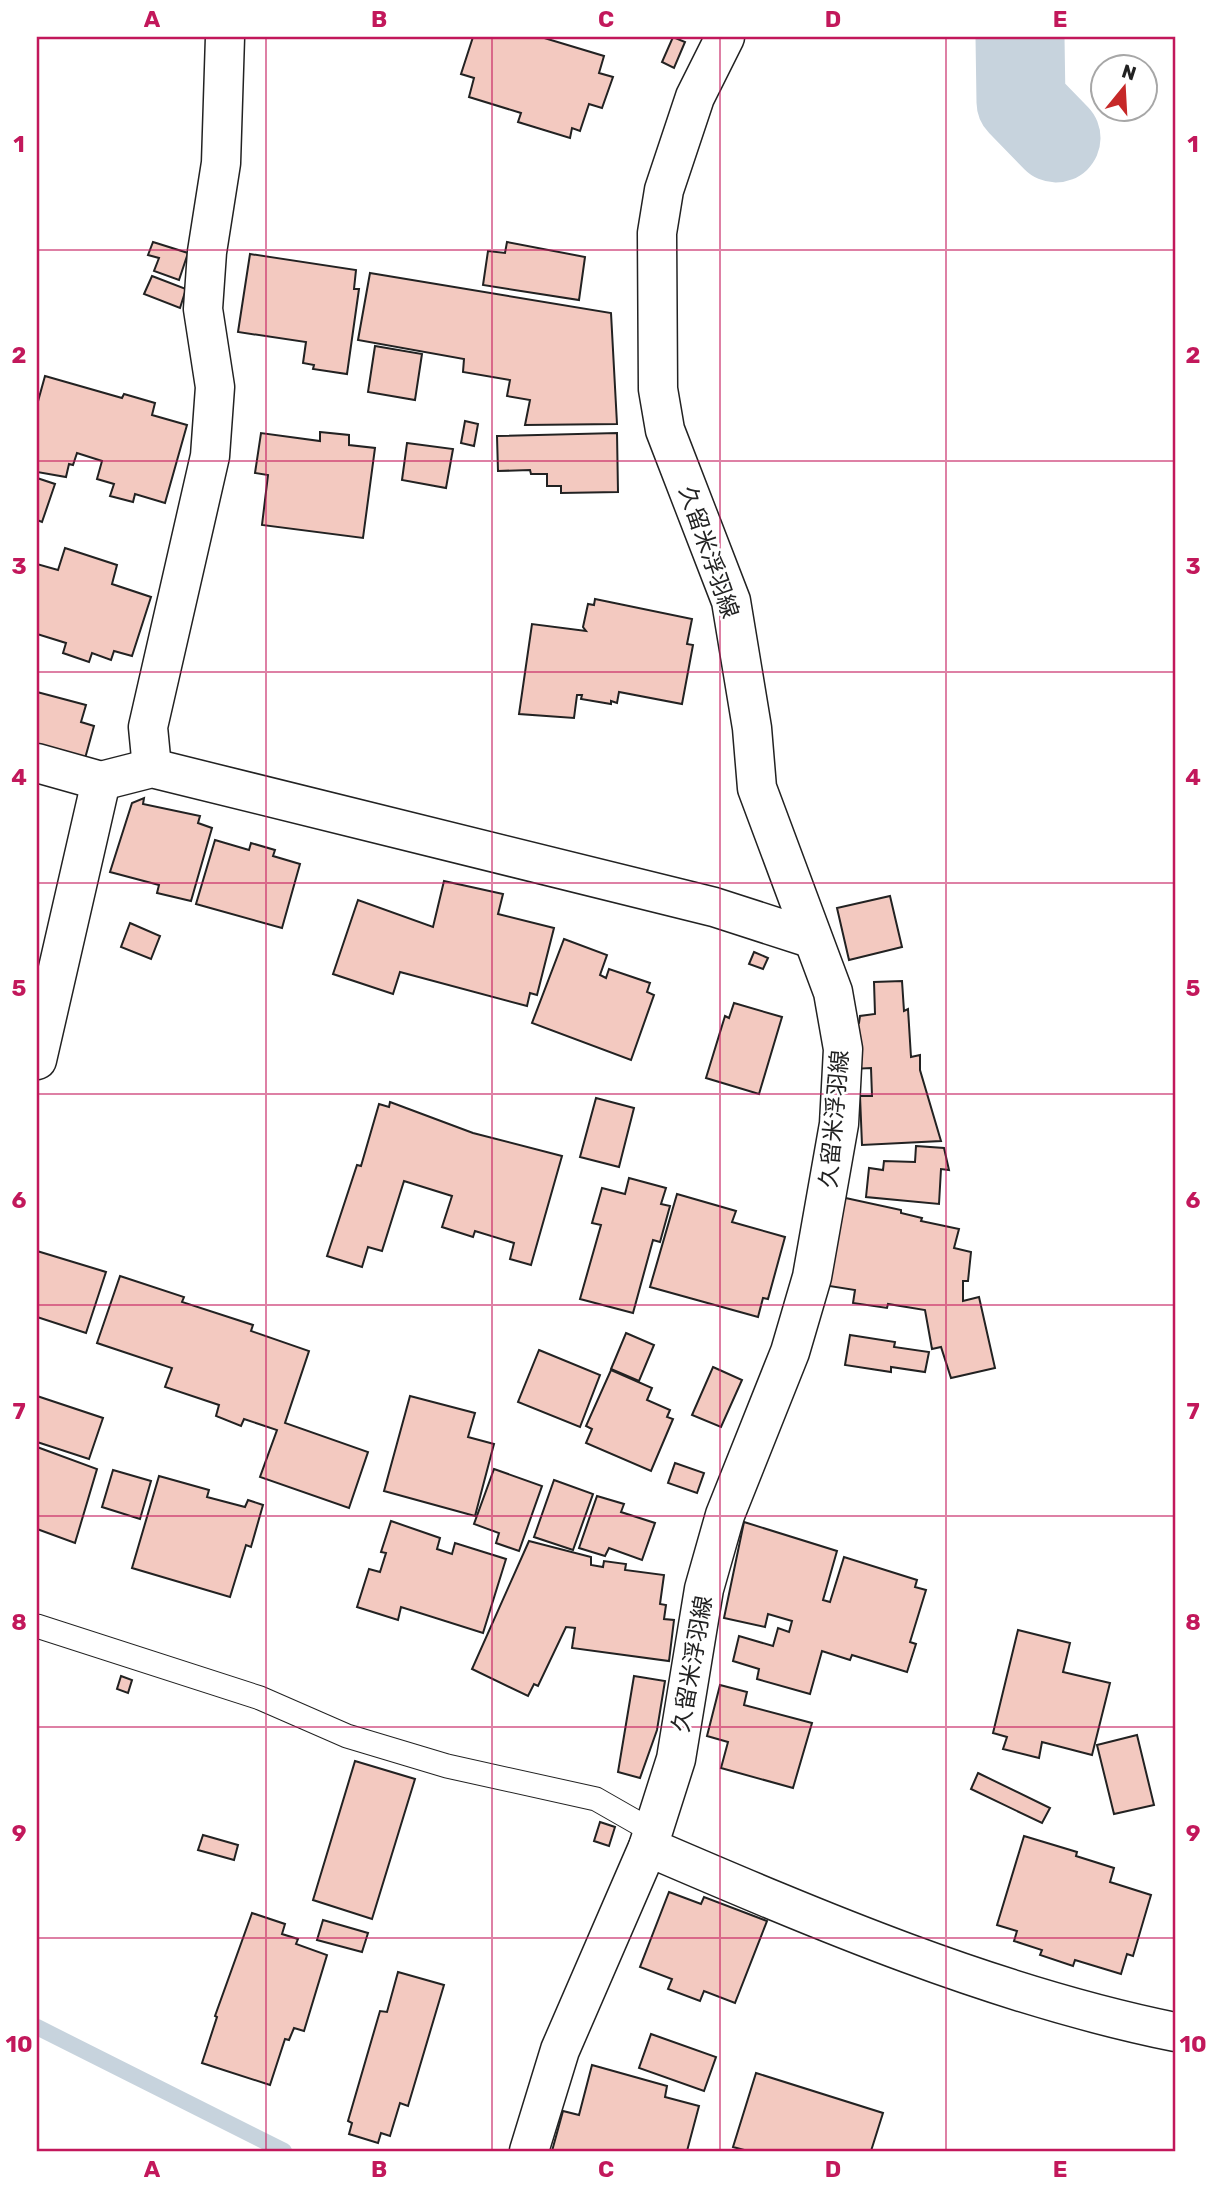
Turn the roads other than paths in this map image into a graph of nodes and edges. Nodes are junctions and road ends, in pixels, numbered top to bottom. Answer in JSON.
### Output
{"nodes":[{"id":1,"x":225,"y":37,"type":"edge"},
{"id":2,"x":724,"y":37,"type":"edge"},
{"id":3,"x":37,"y":763,"type":"edge"},
{"id":4,"x":152,"y":768,"type":"junction"},
{"id":5,"x":101,"y":781,"type":"junction"},
{"id":6,"x":810,"y":938,"type":"junction"},
{"id":7,"x":37,"y":1060,"type":"edge"},
{"id":8,"x":37,"y":1626,"type":"edge"},
{"id":9,"x":650,"y":1839,"type":"junction"},
{"id":10,"x":1175,"y":2032,"type":"edge"},
{"id":11,"x":529,"y":2151,"type":"edge"}],
"edges":[{"from":1,"to":4,"type":"street"},
{"from":2,"to":6,"type":"street","name":"久留米浮羽線"},
{"from":3,"to":5,"type":"street"},
{"from":4,"to":5,"type":"street"},
{"from":4,"to":6,"type":"street"},
{"from":5,"to":7,"type":"street"},
{"from":6,"to":9,"type":"street","name":"久留米浮羽線"},
{"from":8,"to":9,"type":"lane"},
{"from":9,"to":10,"type":"street"},
{"from":9,"to":11,"type":"street","name":"久留米浮羽線"}]}
